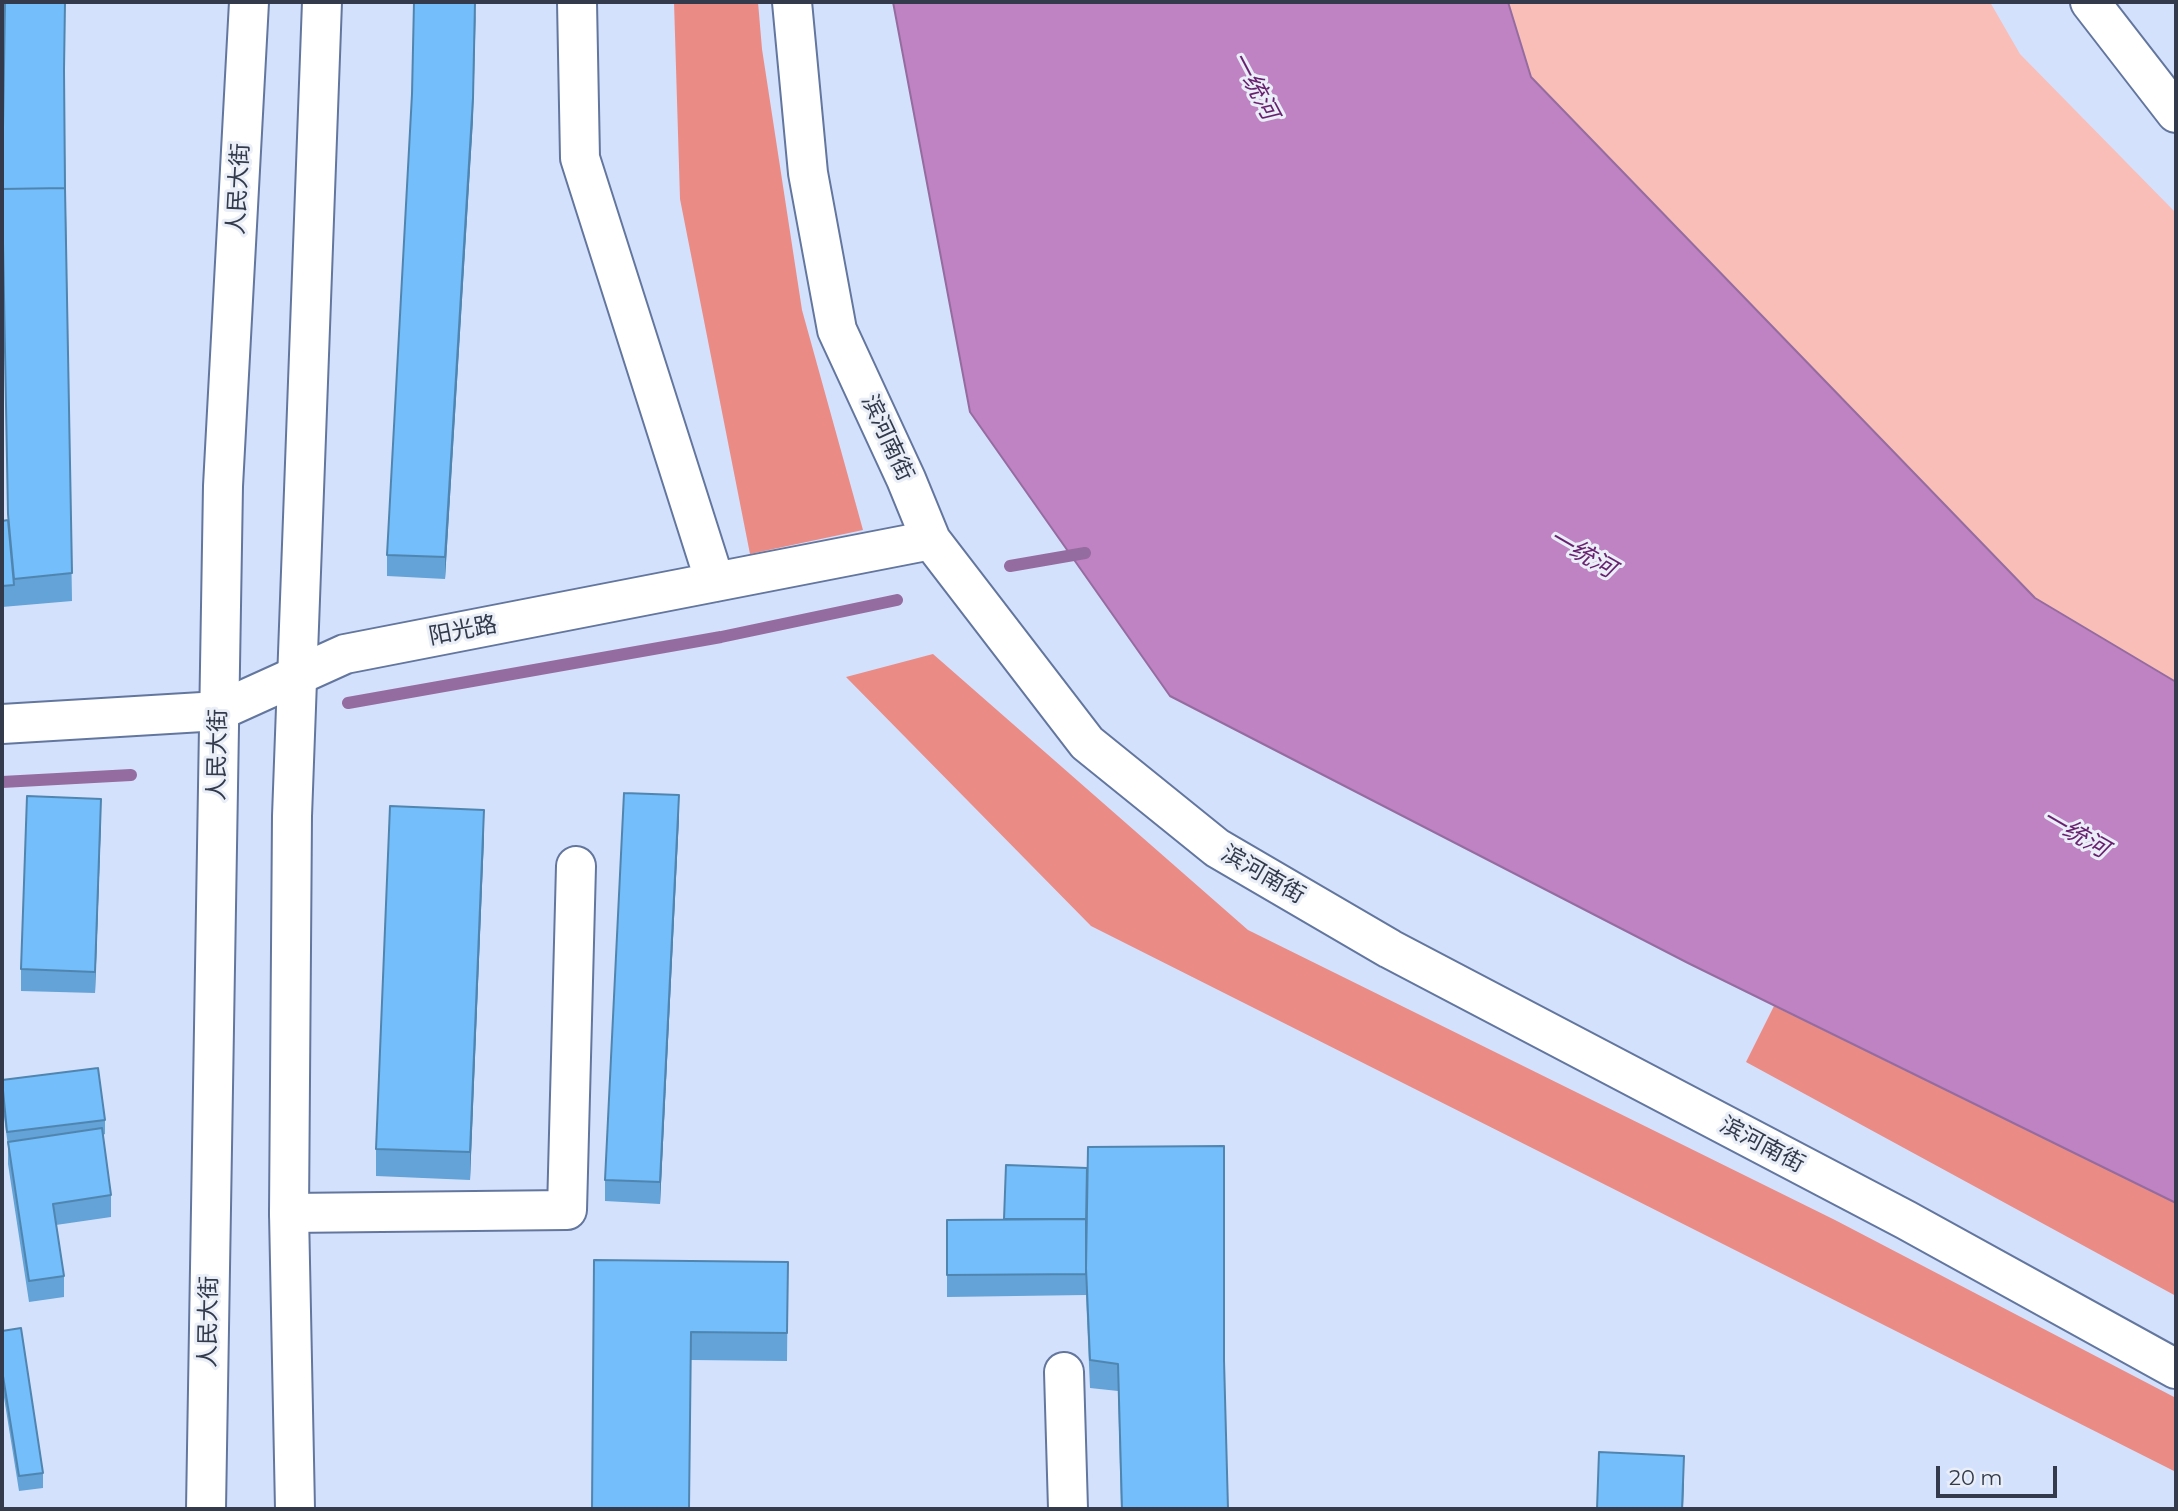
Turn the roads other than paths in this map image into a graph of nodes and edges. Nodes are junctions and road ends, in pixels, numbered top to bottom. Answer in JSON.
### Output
{"nodes":[{"id":1,"x":248,"y":2,"type":"edge"},
{"id":2,"x":322,"y":2,"type":"edge"},
{"id":3,"x":578,"y":2,"type":"edge"},
{"id":4,"x":792,"y":2,"type":"edge"},
{"id":5,"x":2090,"y":2,"type":"edge"},
{"id":6,"x":2176,"y":113,"type":"edge"},
{"id":7,"x":931,"y":540,"type":"junction"},
{"id":8,"x":715,"y":582,"type":"junction"},
{"id":9,"x":296,"y":676,"type":"junction"},
{"id":10,"x":219,"y":710,"type":"junction"},
{"id":11,"x":2,"y":724,"type":"edge"},
{"id":12,"x":576,"y":866,"type":"dead end"},
{"id":13,"x":289,"y":1213,"type":"junction"},
{"id":14,"x":2176,"y":1370,"type":"edge"},
{"id":15,"x":1064,"y":1372,"type":"dead end"},
{"id":16,"x":206,"y":1509,"type":"edge"},
{"id":17,"x":295,"y":1509,"type":"edge"},
{"id":18,"x":1068,"y":1509,"type":"edge"}],
"edges":[{"from":1,"to":10,"type":"street","name":"人民大街"},
{"from":2,"to":9,"type":"street"},
{"from":3,"to":8,"type":"street"},
{"from":4,"to":7,"type":"street","name":"滨河南街"},
{"from":5,"to":6,"type":"street"},
{"from":7,"to":8,"type":"street","name":"阳光路"},
{"from":7,"to":14,"type":"street","name":"滨河南街"},
{"from":8,"to":9,"type":"street","name":"阳光路"},
{"from":9,"to":10,"type":"street","name":"阳光路"},
{"from":9,"to":13,"type":"street"},
{"from":10,"to":11,"type":"street","name":"阳光路"},
{"from":10,"to":16,"type":"street","name":"人民大街"},
{"from":12,"to":13,"type":"street"},
{"from":13,"to":17,"type":"street"},
{"from":15,"to":18,"type":"street"}]}
